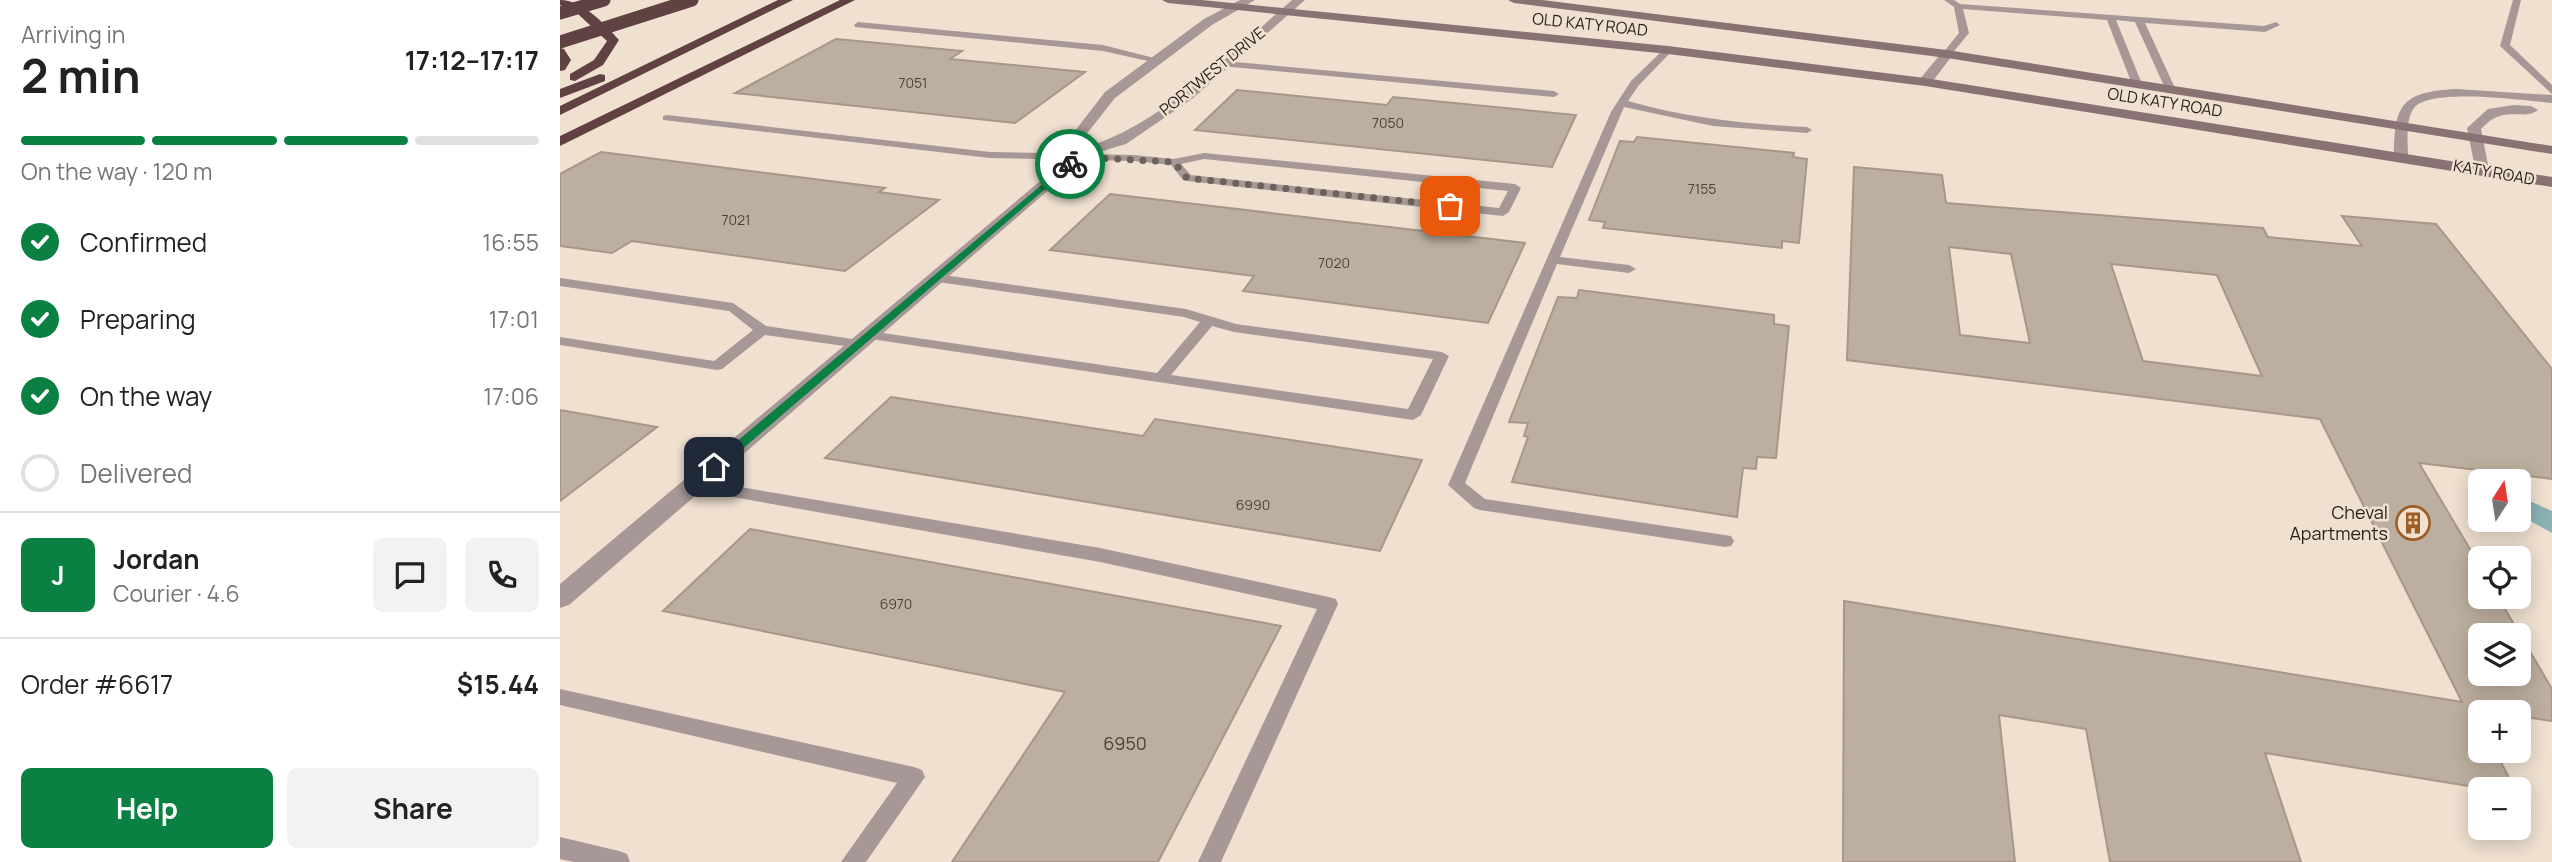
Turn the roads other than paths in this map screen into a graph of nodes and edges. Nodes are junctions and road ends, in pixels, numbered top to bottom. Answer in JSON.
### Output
{"nodes":[{"id":1,"x":560,"y":0,"type":"edge"},
{"id":2,"x":604,"y":0,"type":"edge"},
{"id":3,"x":692,"y":0,"type":"edge"},
{"id":4,"x":787,"y":0,"type":"edge"},
{"id":5,"x":849,"y":0,"type":"edge"},
{"id":6,"x":1168,"y":0,"type":"edge"},
{"id":7,"x":1299,"y":0,"type":"edge"},
{"id":8,"x":1514,"y":0,"type":"edge"},
{"id":9,"x":1948,"y":0,"type":"edge"},
{"id":10,"x":2517,"y":0,"type":"edge"},
{"id":11,"x":1244,"y":3,"type":"edge"},
{"id":12,"x":1958,"y":6,"type":"junction"},
{"id":13,"x":1286,"y":10,"type":"junction"},
{"id":14,"x":560,"y":13,"type":"edge"},
{"id":15,"x":2110,"y":17,"type":"junction"},
{"id":16,"x":2139,"y":20,"type":"junction"},
{"id":17,"x":858,"y":25,"type":"dead end"},
{"id":18,"x":2276,"y":25,"type":"dead end"},
{"id":19,"x":707,"y":37,"type":"junction"},
{"id":20,"x":560,"y":42,"type":"edge"},
{"id":21,"x":1668,"y":50,"type":"junction"},
{"id":22,"x":560,"y":52,"type":"edge"},
{"id":23,"x":1947,"y":54,"type":"junction"},
{"id":24,"x":1157,"y":60,"type":"junction"},
{"id":25,"x":1224,"y":64,"type":"junction"},
{"id":26,"x":560,"y":67,"type":"edge"},
{"id":27,"x":1925,"y":82,"type":"junction"},
{"id":28,"x":560,"y":84,"type":"edge"},
{"id":29,"x":2137,"y":84,"type":"junction"},
{"id":30,"x":2170,"y":88,"type":"junction"},
{"id":31,"x":2552,"y":91,"type":"edge"},
{"id":32,"x":1554,"y":93,"type":"dead end"},
{"id":33,"x":560,"y":94,"type":"edge"},
{"id":34,"x":2552,"y":99,"type":"edge"},
{"id":35,"x":1622,"y":103,"type":"junction"},
{"id":36,"x":560,"y":111,"type":"edge"},
{"id":37,"x":2552,"y":111,"type":"edge"},
{"id":38,"x":667,"y":118,"type":"dead end"},
{"id":39,"x":2402,"y":124,"type":"junction"},
{"id":40,"x":1807,"y":130,"type":"dead end"},
{"id":41,"x":2436,"y":130,"type":"joint"},
{"id":42,"x":2475,"y":136,"type":"junction"},
{"id":43,"x":560,"y":142,"type":"edge"},
{"id":44,"x":2552,"y":150,"type":"edge"},
{"id":45,"x":1081,"y":154,"type":"junction"},
{"id":46,"x":2401,"y":156,"type":"junction"},
{"id":47,"x":1174,"y":162,"type":"junction"},
{"id":48,"x":2436,"y":162,"type":"joint"},
{"id":49,"x":2481,"y":170,"type":"junction"},
{"id":50,"x":2552,"y":182,"type":"edge"},
{"id":51,"x":1552,"y":260,"type":"junction"},
{"id":52,"x":1629,"y":269,"type":"dead end"},
{"id":53,"x":936,"y":278,"type":"junction"},
{"id":54,"x":560,"y":282,"type":"edge"},
{"id":55,"x":1208,"y":321,"type":"junction"},
{"id":56,"x":762,"y":330,"type":"junction"},
{"id":57,"x":864,"y":339,"type":"junction"},
{"id":58,"x":560,"y":341,"type":"edge"},
{"id":59,"x":1160,"y":378,"type":"junction"},
{"id":60,"x":693,"y":485,"type":"junction"},
{"id":61,"x":1725,"y":541,"type":"dead end"},
{"id":62,"x":560,"y":598,"type":"edge"},
{"id":63,"x":560,"y":697,"type":"edge"},
{"id":64,"x":560,"y":848,"type":"edge"},
{"id":65,"x":619,"y":862,"type":"edge"},
{"id":66,"x":852,"y":862,"type":"edge"},
{"id":67,"x":1209,"y":862,"type":"edge"}],
"edges":[{"from":1,"to":28,"type":"highway"},
{"from":2,"to":14,"type":"highway","bridge":true},
{"from":3,"to":20,"type":"highway","bridge":true},
{"from":4,"to":19,"type":"highway"},
{"from":5,"to":43,"type":"highway"},
{"from":6,"to":11,"type":"main road","name":"OLD KATY ROAD"},
{"from":7,"to":13,"type":"street","name":"PORTWEST DRIVE"},
{"from":8,"to":23,"type":"main road","name":"OLD KATY ROAD"},
{"from":9,"to":12,"type":"lane"},
{"from":10,"to":31,"type":"lane"},
{"from":11,"to":13,"type":"main road","name":"OLD KATY ROAD"},
{"from":11,"to":24,"type":"street","name":"PORTWEST DRIVE"},
{"from":12,"to":15,"type":"lane"},
{"from":12,"to":23,"type":"lane"},
{"from":13,"to":21,"type":"main road","name":"OLD KATY ROAD"},
{"from":13,"to":25,"type":"street","name":"PORTWEST DRIVE"},
{"from":15,"to":16,"type":"lane"},
{"from":15,"to":29,"type":"lane"},
{"from":16,"to":18,"type":"lane"},
{"from":16,"to":30,"type":"lane"},
{"from":17,"to":24,"type":"lane"},
{"from":19,"to":33,"type":"highway"},
{"from":19,"to":36,"type":"highway"},
{"from":21,"to":27,"type":"main road","name":"OLD KATY ROAD"},
{"from":21,"to":35,"type":"lane"},
{"from":22,"to":26,"type":"highway"},
{"from":23,"to":27,"type":"street"},
{"from":23,"to":29,"type":"main road","name":"OLD KATY ROAD"},
{"from":24,"to":45,"type":"street","name":"PORTWEST DRIVE"},
{"from":25,"to":32,"type":"lane"},
{"from":25,"to":45,"type":"street","name":"PORTWEST DRIVE"},
{"from":27,"to":46,"type":"main road","name":"OLD KATY ROAD"},
{"from":29,"to":30,"type":"main road","name":"OLD KATY ROAD"},
{"from":30,"to":39,"type":"main road","name":"OLD KATY ROAD"},
{"from":34,"to":39,"type":"street"},
{"from":35,"to":40,"type":"lane"},
{"from":35,"to":51,"type":"lane"},
{"from":37,"to":42,"type":"street"},
{"from":38,"to":45,"type":"lane"},
{"from":39,"to":41,"type":"main road","name":"OLD KATY ROAD"},
{"from":39,"to":46,"type":"street"},
{"from":41,"to":42,"type":"main road","name":"KATY ROAD"},
{"from":42,"to":44,"type":"main road","name":"KATY ROAD"},
{"from":42,"to":49,"type":"street"},
{"from":45,"to":47,"type":"lane"},
{"from":45,"to":53,"type":"street","name":"PORTWEST DRIVE"},
{"from":46,"to":48,"type":"main road","name":"OLD KATY ROAD"},
{"from":47,"to":47,"type":"lane"},
{"from":48,"to":49,"type":"main road","name":"KATY ROAD"},
{"from":49,"to":50,"type":"main road","name":"KATY ROAD"},
{"from":51,"to":52,"type":"lane"},
{"from":51,"to":61,"type":"lane"},
{"from":53,"to":55,"type":"lane"},
{"from":53,"to":57,"type":"street","name":"PORTWEST DRIVE"},
{"from":54,"to":56,"type":"lane"},
{"from":55,"to":59,"type":"lane"},
{"from":55,"to":59,"type":"lane"},
{"from":56,"to":57,"type":"lane"},
{"from":56,"to":58,"type":"lane"},
{"from":57,"to":59,"type":"lane"},
{"from":57,"to":60,"type":"street","name":"PORTWEST DRIVE"},
{"from":60,"to":62,"type":"street","name":"PORTWEST DRIVE"},
{"from":60,"to":67,"type":"lane"},
{"from":63,"to":66,"type":"lane"},
{"from":64,"to":65,"type":"lane"}]}
